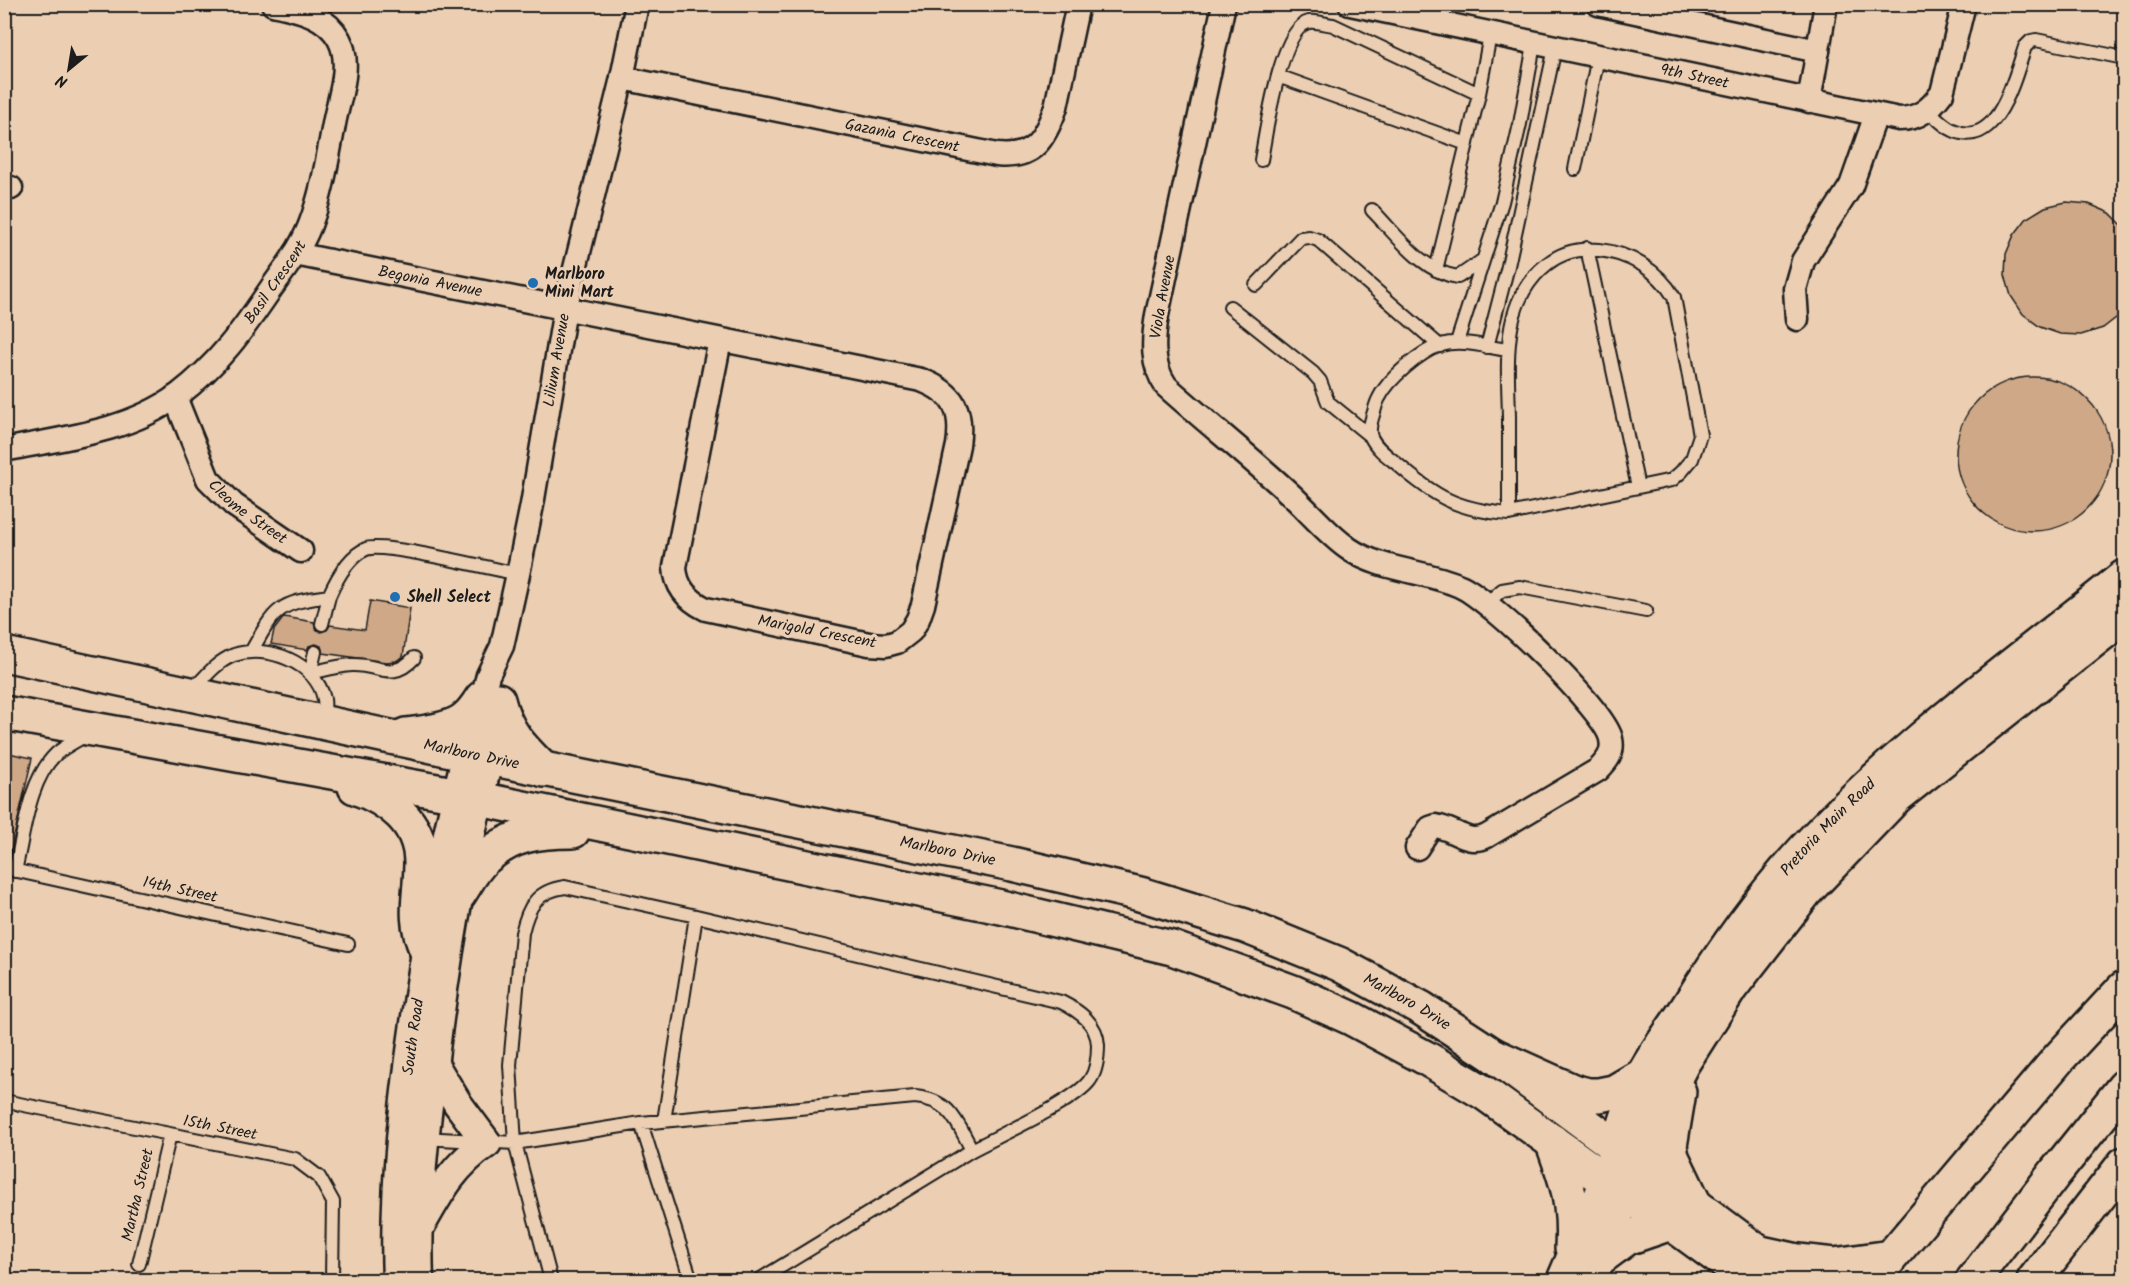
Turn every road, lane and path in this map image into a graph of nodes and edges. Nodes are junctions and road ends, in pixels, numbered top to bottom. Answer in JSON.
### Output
{"nodes":[{"id":1,"x":273,"y":4,"type":"edge"},
{"id":2,"x":637,"y":4,"type":"edge"},
{"id":3,"x":1078,"y":4,"type":"edge"},
{"id":4,"x":1224,"y":4,"type":"edge"},
{"id":5,"x":1350,"y":4,"type":"edge"},
{"id":6,"x":1598,"y":4,"type":"edge"},
{"id":7,"x":1827,"y":4,"type":"edge"},
{"id":8,"x":1964,"y":4,"type":"edge"},
{"id":9,"x":1490,"y":35,"type":"junction"},
{"id":10,"x":1545,"y":46,"type":"junction"},
{"id":11,"x":1818,"y":51,"type":"junction"},
{"id":12,"x":1598,"y":57,"type":"junction"},
{"id":13,"x":2124,"y":58,"type":"edge"},
{"id":14,"x":1278,"y":76,"type":"junction"},
{"id":15,"x":622,"y":78,"type":"junction"},
{"id":16,"x":1479,"y":94,"type":"junction"},
{"id":17,"x":1809,"y":101,"type":"junction"},
{"id":18,"x":1928,"y":110,"type":"junction"},
{"id":19,"x":1876,"y":115,"type":"junction"},
{"id":20,"x":1467,"y":144,"type":"junction"},
{"id":21,"x":1261,"y":160,"type":"dead end"},
{"id":22,"x":1575,"y":169,"type":"dead end"},
{"id":23,"x":1372,"y":210,"type":"dead end"},
{"id":24,"x":1587,"y":248,"type":"junction"},
{"id":25,"x":295,"y":254,"type":"junction"},
{"id":26,"x":1483,"y":260,"type":"junction"},
{"id":27,"x":1436,"y":270,"type":"junction"},
{"id":28,"x":1256,"y":285,"type":"dead end"},
{"id":29,"x":1230,"y":307,"type":"dead end"},
{"id":30,"x":565,"y":309,"type":"junction"},
{"id":31,"x":1797,"y":319,"type":"dead end"},
{"id":32,"x":720,"y":340,"type":"junction"},
{"id":33,"x":1457,"y":342,"type":"junction"},
{"id":34,"x":1440,"y":346,"type":"junction"},
{"id":35,"x":1487,"y":347,"type":"junction"},
{"id":36,"x":1508,"y":350,"type":"junction"},
{"id":37,"x":175,"y":397,"type":"junction"},
{"id":38,"x":1370,"y":436,"type":"junction"},
{"id":39,"x":4,"y":450,"type":"edge"},
{"id":40,"x":1638,"y":487,"type":"junction"},
{"id":41,"x":1509,"y":514,"type":"junction"},
{"id":42,"x":301,"y":550,"type":"dead end"},
{"id":43,"x":518,"y":574,"type":"junction"},
{"id":44,"x":2124,"y":577,"type":"edge"},
{"id":45,"x":329,"y":596,"type":"junction"},
{"id":46,"x":1487,"y":603,"type":"junction"},
{"id":47,"x":1646,"y":611,"type":"dead end"},
{"id":48,"x":2124,"y":616,"type":"edge"},
{"id":49,"x":322,"y":624,"type":"dead end"},
{"id":50,"x":251,"y":652,"type":"junction"},
{"id":51,"x":315,"y":652,"type":"dead end"},
{"id":52,"x":4,"y":654,"type":"edge"},
{"id":53,"x":414,"y":658,"type":"dead end"},
{"id":54,"x":310,"y":673,"type":"junction"},
{"id":55,"x":190,"y":694,"type":"junction"},
{"id":56,"x":490,"y":699,"type":"junction"},
{"id":57,"x":4,"y":713,"type":"edge"},
{"id":58,"x":324,"y":722,"type":"junction"},
{"id":59,"x":95,"y":729,"type":"junction"},
{"id":60,"x":393,"y":737,"type":"junction"},
{"id":61,"x":478,"y":756,"type":"junction"},
{"id":62,"x":307,"y":769,"type":"junction"},
{"id":63,"x":544,"y":770,"type":"junction"},
{"id":64,"x":467,"y":797,"type":"junction"},
{"id":65,"x":623,"y":830,"type":"junction"},
{"id":66,"x":1417,"y":848,"type":"dead end"},
{"id":67,"x":10,"y":869,"type":"edge"},
{"id":68,"x":459,"y":894,"type":"junction"},
{"id":69,"x":696,"y":916,"type":"junction"},
{"id":70,"x":348,"y":944,"type":"dead end"},
{"id":71,"x":426,"y":949,"type":"junction"},
{"id":72,"x":2124,"y":988,"type":"edge"},
{"id":73,"x":1493,"y":1055,"type":"junction"},
{"id":74,"x":433,"y":1063,"type":"junction"},
{"id":75,"x":1682,"y":1064,"type":"junction"},
{"id":76,"x":1645,"y":1074,"type":"junction"},
{"id":77,"x":2124,"y":1087,"type":"edge"},
{"id":78,"x":4,"y":1101,"type":"edge"},
{"id":79,"x":664,"y":1121,"type":"junction"},
{"id":80,"x":641,"y":1123,"type":"junction"},
{"id":81,"x":170,"y":1134,"type":"junction"},
{"id":82,"x":411,"y":1137,"type":"junction"},
{"id":83,"x":1552,"y":1141,"type":"junction"},
{"id":84,"x":501,"y":1143,"type":"junction"},
{"id":85,"x":972,"y":1150,"type":"junction"},
{"id":86,"x":1627,"y":1157,"type":"junction"},
{"id":87,"x":2124,"y":1164,"type":"edge"},
{"id":88,"x":1616,"y":1188,"type":"junction"},
{"id":89,"x":1683,"y":1214,"type":"junction"},
{"id":90,"x":417,"y":1232,"type":"junction"},
{"id":91,"x":139,"y":1264,"type":"dead end"},
{"id":92,"x":1753,"y":1266,"type":"edge"},
{"id":93,"x":1883,"y":1269,"type":"edge"},
{"id":94,"x":1580,"y":1272,"type":"edge"},
{"id":95,"x":332,"y":1281,"type":"edge"},
{"id":96,"x":398,"y":1281,"type":"edge"},
{"id":97,"x":419,"y":1281,"type":"edge"},
{"id":98,"x":551,"y":1281,"type":"edge"},
{"id":99,"x":690,"y":1281,"type":"edge"},
{"id":100,"x":759,"y":1281,"type":"edge"},
{"id":101,"x":1796,"y":1281,"type":"edge"},
{"id":102,"x":1973,"y":1281,"type":"edge"},
{"id":103,"x":2034,"y":1281,"type":"edge"}],
"edges":[{"from":1,"to":25,"type":"street","name":"Basil Crescent"},
{"from":2,"to":15,"type":"street","name":"Lilium Avenue"},
{"from":3,"to":15,"type":"street","name":"Gazania Crescent"},
{"from":4,"to":46,"type":"street","name":"Viola Avenue"},
{"from":5,"to":9,"type":"street","name":"9th Street"},
{"from":6,"to":11,"type":"street"},
{"from":7,"to":11,"type":"street"},
{"from":8,"to":18,"type":"street"},
{"from":9,"to":10,"type":"street","name":"9th Street"},
{"from":9,"to":16,"type":"lane"},
{"from":10,"to":12,"type":"street","name":"9th Street"},
{"from":10,"to":26,"type":"lane"},
{"from":10,"to":35,"type":"lane"},
{"from":11,"to":17,"type":"street"},
{"from":12,"to":17,"type":"street","name":"9th Street"},
{"from":12,"to":22,"type":"lane"},
{"from":13,"to":18,"type":"lane"},
{"from":14,"to":16,"type":"lane"},
{"from":14,"to":20,"type":"lane"},
{"from":14,"to":21,"type":"lane"},
{"from":15,"to":30,"type":"street","name":"Lilium Avenue"},
{"from":16,"to":20,"type":"lane"},
{"from":17,"to":19,"type":"street","name":"9th Street"},
{"from":18,"to":19,"type":"street","name":"9th Street"},
{"from":19,"to":31,"type":"street"},
{"from":20,"to":27,"type":"lane"},
{"from":23,"to":27,"type":"lane"},
{"from":24,"to":36,"type":"lane"},
{"from":24,"to":40,"type":"lane"},
{"from":24,"to":40,"type":"lane"},
{"from":25,"to":30,"type":"street","name":"Begonia Avenue"},
{"from":25,"to":37,"type":"street","name":"Basil Crescent"},
{"from":26,"to":27,"type":"lane"},
{"from":26,"to":33,"type":"lane"},
{"from":28,"to":34,"type":"lane"},
{"from":29,"to":38,"type":"lane"},
{"from":30,"to":32,"type":"street","name":"Marigold Crescent"},
{"from":30,"to":43,"type":"street","name":"Lilium Avenue"},
{"from":32,"to":32,"type":"street","name":"Marigold Crescent"},
{"from":33,"to":34,"type":"lane"},
{"from":33,"to":35,"type":"lane"},
{"from":34,"to":38,"type":"lane"},
{"from":35,"to":36,"type":"lane"},
{"from":36,"to":41,"type":"lane"},
{"from":37,"to":39,"type":"street","name":"Basil Crescent"},
{"from":37,"to":42,"type":"street","name":"Cleome Street"},
{"from":38,"to":41,"type":"lane"},
{"from":40,"to":41,"type":"lane"},
{"from":43,"to":45,"type":"lane"},
{"from":43,"to":56,"type":"street","name":"Lilium Avenue"},
{"from":44,"to":76,"type":"main road","name":"Pretoria Main Road"},
{"from":45,"to":49,"type":"lane"},
{"from":45,"to":50,"type":"lane"},
{"from":46,"to":47,"type":"lane"},
{"from":46,"to":66,"type":"street","name":"Viola Avenue"},
{"from":48,"to":75,"type":"main road","name":"Pretoria Main Road"},
{"from":50,"to":54,"type":"lane"},
{"from":50,"to":55,"type":"lane"},
{"from":51,"to":54,"type":"lane"},
{"from":52,"to":55,"type":"main road","name":"Marlboro Drive"},
{"from":53,"to":54,"type":"lane"},
{"from":54,"to":58,"type":"lane"},
{"from":55,"to":58,"type":"main road","name":"Marlboro Drive"},
{"from":56,"to":60,"type":"main road"},
{"from":56,"to":61,"type":"street","name":"Lilium Avenue"},
{"from":56,"to":63,"type":"main road"},
{"from":57,"to":59,"type":"main road","name":"Marlboro Drive"},
{"from":58,"to":60,"type":"main road","name":"Marlboro Drive"},
{"from":59,"to":62,"type":"main road","name":"Marlboro Drive"},
{"from":59,"to":67,"type":"lane"},
{"from":60,"to":61,"type":"main road","name":"Marlboro Drive"},
{"from":61,"to":63,"type":"main road","name":"Marlboro Drive"},
{"from":61,"to":64,"type":"street"},
{"from":62,"to":64,"type":"main road","name":"Marlboro Drive"},
{"from":62,"to":71,"type":"main road"},
{"from":63,"to":73,"type":"main road","name":"Marlboro Drive"},
{"from":64,"to":65,"type":"main road","name":"Marlboro Drive"},
{"from":64,"to":68,"type":"street","name":"South Road"},
{"from":64,"to":71,"type":"street","name":"South Road"},
{"from":65,"to":68,"type":"main road"},
{"from":65,"to":83,"type":"main road","name":"Marlboro Drive"},
{"from":67,"to":70,"type":"lane","name":"14th Street"},
{"from":68,"to":74,"type":"street","name":"South Road"},
{"from":69,"to":79,"type":"lane"},
{"from":69,"to":84,"type":"lane"},
{"from":69,"to":85,"type":"lane"},
{"from":71,"to":82,"type":"street","name":"South Road"},
{"from":72,"to":93,"type":"main road"},
{"from":73,"to":76,"type":"main road"},
{"from":73,"to":86,"type":"main road","name":"Marlboro Drive"},
{"from":74,"to":82,"type":"street","name":"South Road"},
{"from":74,"to":84,"type":"street"},
{"from":75,"to":86,"type":"main road","name":"Pretoria Main Road"},
{"from":75,"to":89,"type":"main road"},
{"from":76,"to":86,"type":"main road","name":"Pretoria Main Road"},
{"from":77,"to":102,"type":"main road"},
{"from":78,"to":81,"type":"lane","name":"15th Street"},
{"from":79,"to":80,"type":"lane"},
{"from":79,"to":85,"type":"lane"},
{"from":80,"to":84,"type":"lane"},
{"from":80,"to":99,"type":"lane"},
{"from":81,"to":91,"type":"lane","name":"Martha Street"},
{"from":81,"to":95,"type":"lane","name":"15th Street"},
{"from":82,"to":84,"type":"lane"},
{"from":82,"to":90,"type":"street","name":"South Road"},
{"from":82,"to":96,"type":"street","name":"South Road"},
{"from":83,"to":88,"type":"main road","name":"Marlboro Drive"},
{"from":83,"to":94,"type":"main road"},
{"from":84,"to":90,"type":"street"},
{"from":84,"to":98,"type":"lane"},
{"from":85,"to":100,"type":"lane"},
{"from":86,"to":88,"type":"main road"},
{"from":86,"to":89,"type":"main road","name":"Marlboro Drive"},
{"from":87,"to":103,"type":"main road"},
{"from":88,"to":89,"type":"main road","name":"Marlboro Drive"},
{"from":88,"to":94,"type":"main road"},
{"from":89,"to":92,"type":"main road","name":"Marlboro Drive"},
{"from":89,"to":94,"type":"main road"},
{"from":90,"to":97,"type":"street","name":"South Road"},
{"from":92,"to":93,"type":"main road"},
{"from":92,"to":101,"type":"main road","name":"Marlboro Drive"}]}
